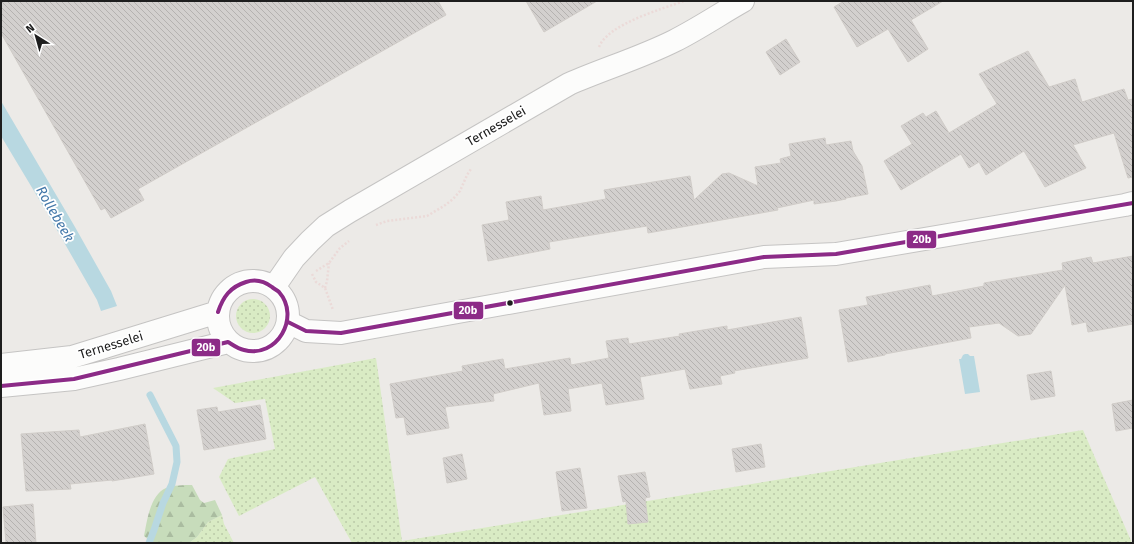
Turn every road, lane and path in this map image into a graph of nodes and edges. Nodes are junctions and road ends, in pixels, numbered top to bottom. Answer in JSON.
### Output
{"nodes":[{"id":1,"x":743,"y":1,"type":"edge"},
{"id":2,"x":1133,"y":203,"type":"edge"},
{"id":3,"x":329,"y":263,"type":"dead end"},
{"id":4,"x":312,"y":274,"type":"dead end"},
{"id":5,"x":274,"y":287,"type":"junction"},
{"id":6,"x":325,"y":288,"type":"junction"},
{"id":7,"x":218,"y":312,"type":"junction"},
{"id":8,"x":288,"y":322,"type":"junction"},
{"id":9,"x":341,"y":333,"type":"junction"},
{"id":10,"x":228,"y":342,"type":"junction"},
{"id":11,"x":1,"y":365,"type":"edge"},
{"id":12,"x":1,"y":386,"type":"edge"}],
"edges":[{"from":1,"to":5,"type":"street","name":"Ternesselei"},
{"from":2,"to":9,"type":"street"},
{"from":3,"to":6,"type":"path"},
{"from":4,"to":6,"type":"path"},
{"from":5,"to":7,"type":"street"},
{"from":5,"to":8,"type":"street"},
{"from":6,"to":9,"type":"path"},
{"from":7,"to":10,"type":"street"},
{"from":7,"to":11,"type":"street","name":"Ternesselei"},
{"from":8,"to":9,"type":"street"},
{"from":8,"to":10,"type":"street"},
{"from":10,"to":12,"type":"street","name":"Ternesselei"}]}
